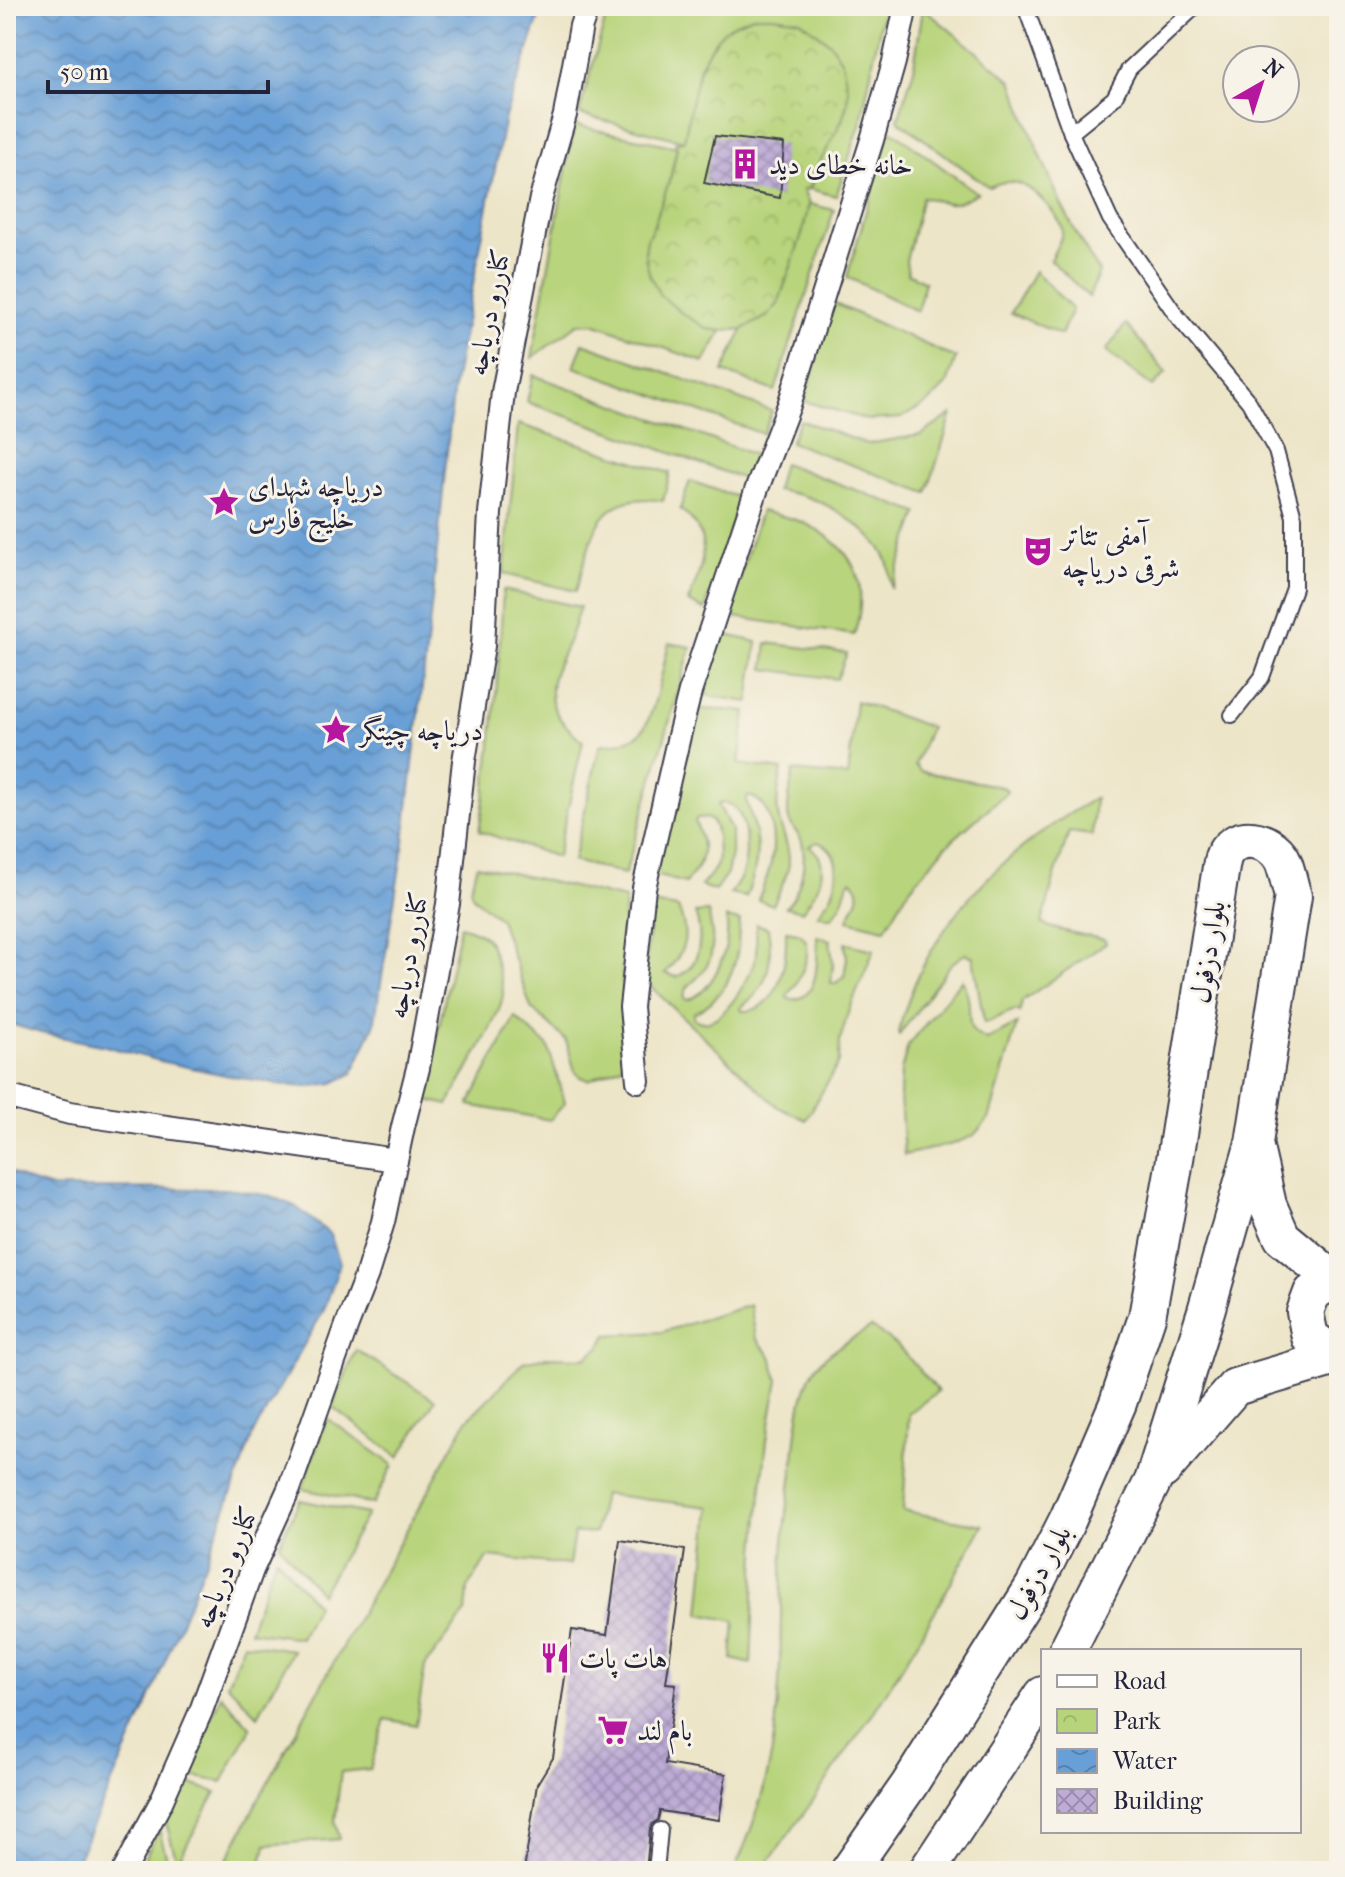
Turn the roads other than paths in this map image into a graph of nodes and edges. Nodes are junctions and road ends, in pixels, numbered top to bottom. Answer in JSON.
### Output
{"nodes":[{"id":1,"x":588,"y":6,"type":"edge"},
{"id":2,"x":906,"y":6,"type":"edge"},
{"id":3,"x":1025,"y":6,"type":"edge"},
{"id":4,"x":1196,"y":6,"type":"edge"},
{"id":5,"x":1071,"y":133,"type":"junction"},
{"id":6,"x":1232,"y":715,"type":"dead end"},
{"id":7,"x":638,"y":1081,"type":"dead end"},
{"id":8,"x":6,"y":1096,"type":"edge"},
{"id":9,"x":1254,"y":1143,"type":"junction"},
{"id":10,"x":396,"y":1160,"type":"junction"},
{"id":11,"x":1336,"y":1281,"type":"edge"},
{"id":12,"x":1338,"y":1356,"type":"edge"},
{"id":13,"x":1153,"y":1481,"type":"junction"},
{"id":14,"x":1068,"y":1649,"type":"edge"},
{"id":15,"x":1041,"y":1698,"type":"edge"},
{"id":16,"x":660,"y":1830,"type":"dead end"},
{"id":17,"x":124,"y":1871,"type":"edge"},
{"id":18,"x":656,"y":1871,"type":"edge"},
{"id":19,"x":849,"y":1871,"type":"edge"},
{"id":20,"x":927,"y":1871,"type":"edge"}],
"edges":[{"from":1,"to":10,"type":"street","name":"کناررو دریاچه"},
{"from":2,"to":7,"type":"street"},
{"from":3,"to":5,"type":"lane"},
{"from":4,"to":5,"type":"lane"},
{"from":5,"to":6,"type":"lane"},
{"from":8,"to":10,"type":"street"},
{"from":9,"to":11,"type":"street"},
{"from":9,"to":13,"type":"street","name":"بلوار دزفول"},
{"from":9,"to":19,"type":"street","name":"بلوار دزفول"},
{"from":10,"to":17,"type":"street","name":"کناررو دریاچه"},
{"from":11,"to":12,"type":"street"},
{"from":12,"to":13,"type":"street"},
{"from":13,"to":14,"type":"street","name":"بلوار دزفول"},
{"from":15,"to":20,"type":"street"},
{"from":16,"to":18,"type":"lane"}]}
